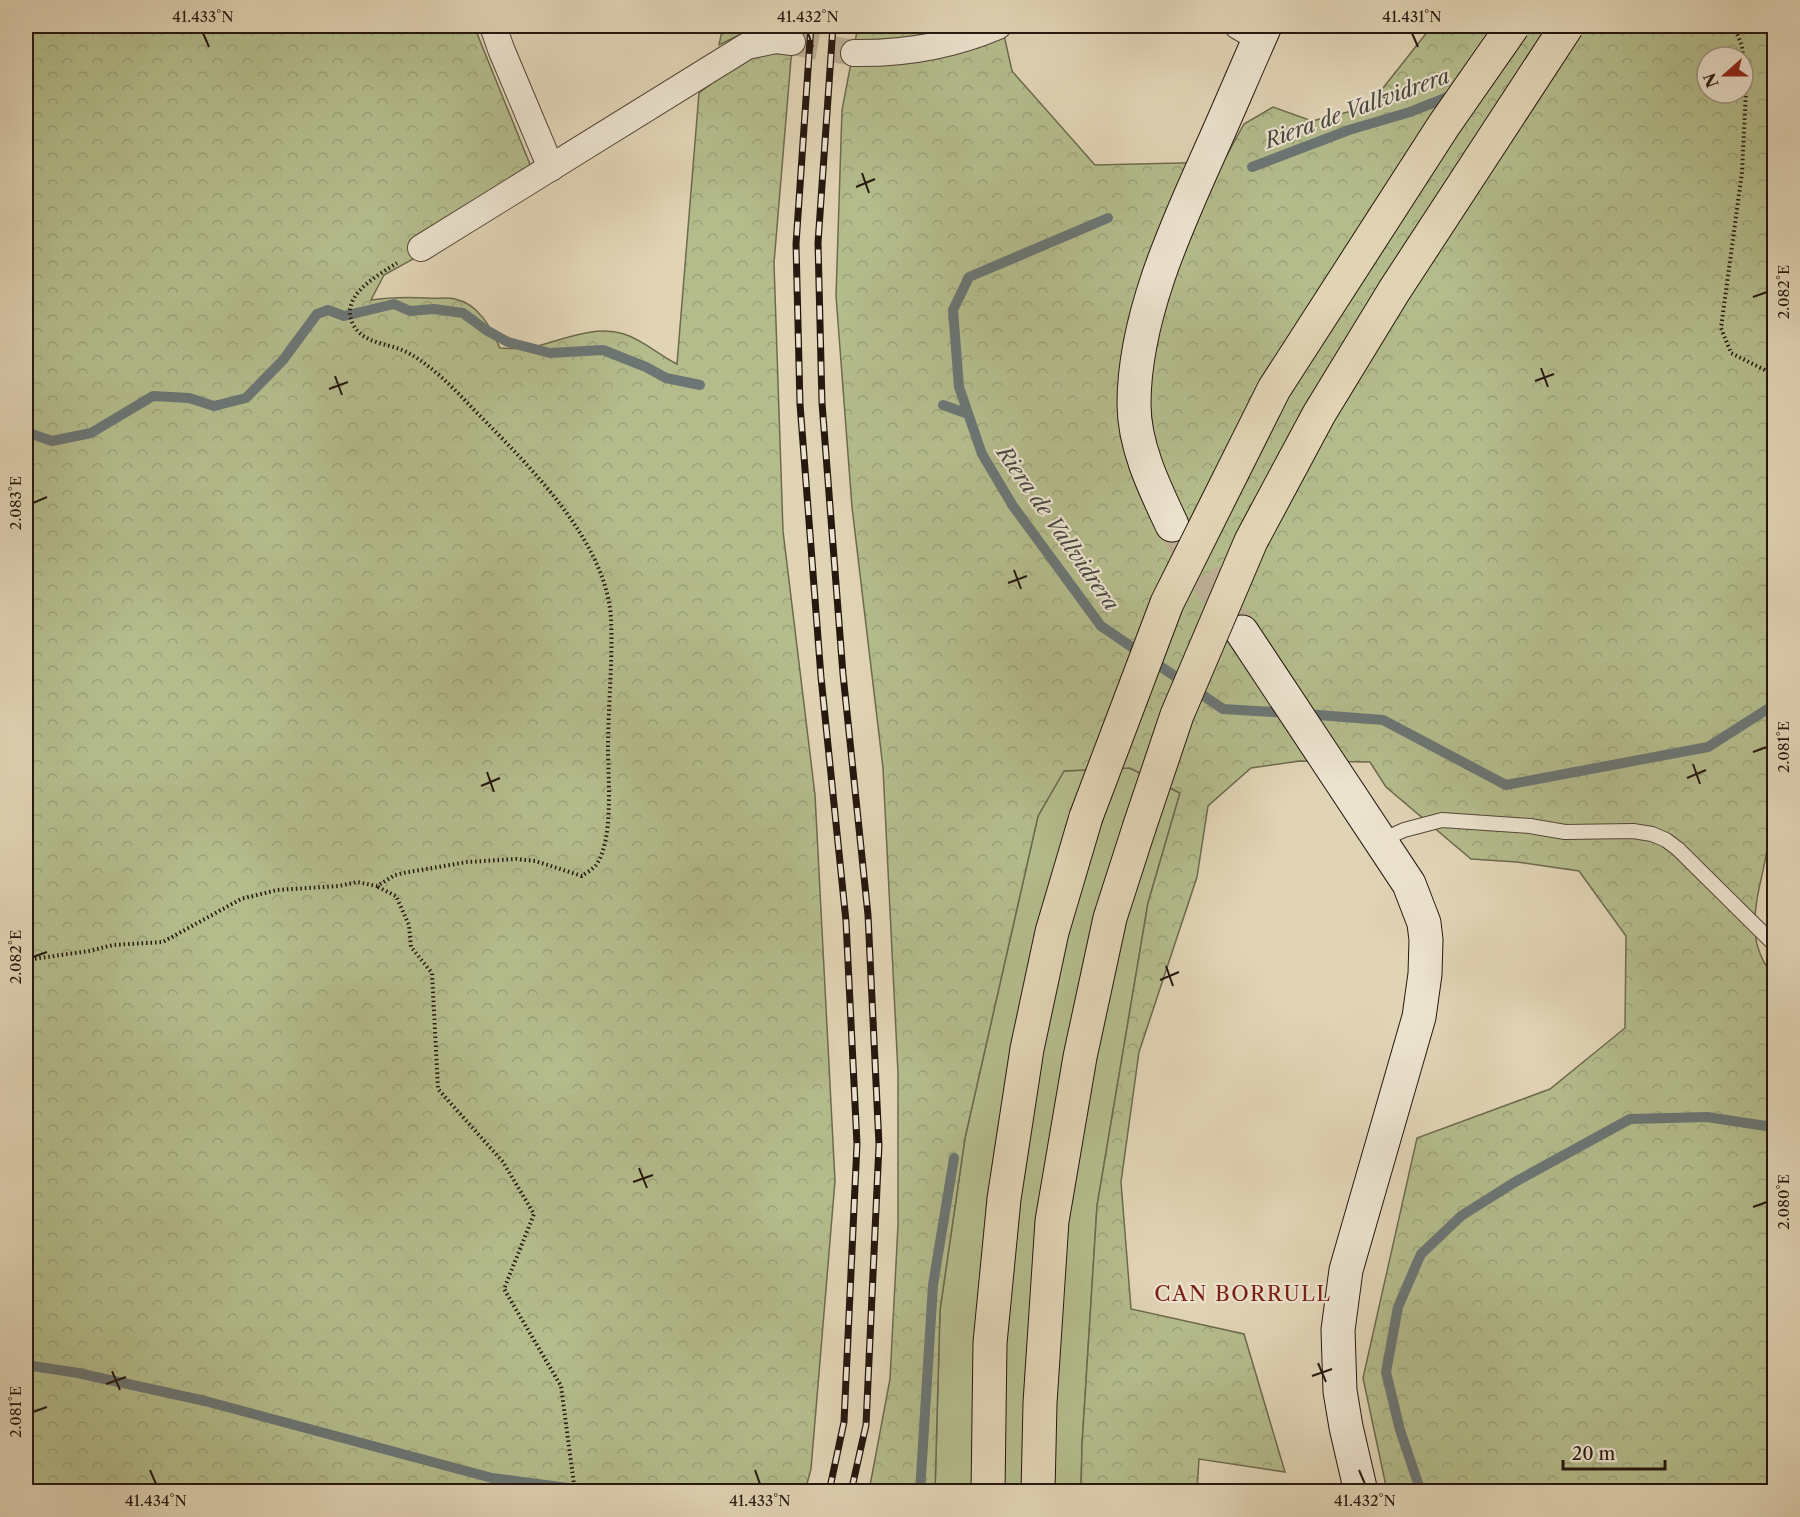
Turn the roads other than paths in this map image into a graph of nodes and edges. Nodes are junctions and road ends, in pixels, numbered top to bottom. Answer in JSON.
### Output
{"nodes":[{"id":1,"x":493,"y":26,"type":"edge"},
{"id":2,"x":998,"y":26,"type":"edge"},
{"id":3,"x":1513,"y":26,"type":"edge"},
{"id":4,"x":1568,"y":26,"type":"edge"},
{"id":5,"x":1254,"y":30,"type":"edge"},
{"id":6,"x":792,"y":42,"type":"tunnel mouth"},
{"id":7,"x":854,"y":53,"type":"tunnel mouth"},
{"id":8,"x":551,"y":168,"type":"junction"},
{"id":9,"x":420,"y":248,"type":"road end"},
{"id":10,"x":1172,"y":525,"type":"tunnel mouth"},
{"id":11,"x":1242,"y":632,"type":"tunnel mouth"},
{"id":12,"x":1380,"y":841,"type":"junction"},
{"id":13,"x":1774,"y":944,"type":"edge"},
{"id":14,"x":988,"y":1491,"type":"edge"},
{"id":15,"x":1038,"y":1491,"type":"edge"},
{"id":16,"x":1361,"y":1491,"type":"edge"}],
"edges":[{"from":1,"to":8,"type":"street"},
{"from":2,"to":7,"type":"street"},
{"from":3,"to":14,"type":"highway","bridge":true},
{"from":4,"to":15,"type":"highway","bridge":true},
{"from":5,"to":10,"type":"main road"},
{"from":6,"to":8,"type":"street"},
{"from":8,"to":9,"type":"street"},
{"from":11,"to":12,"type":"main road"},
{"from":12,"to":13,"type":"lane"},
{"from":12,"to":16,"type":"main road"}]}
